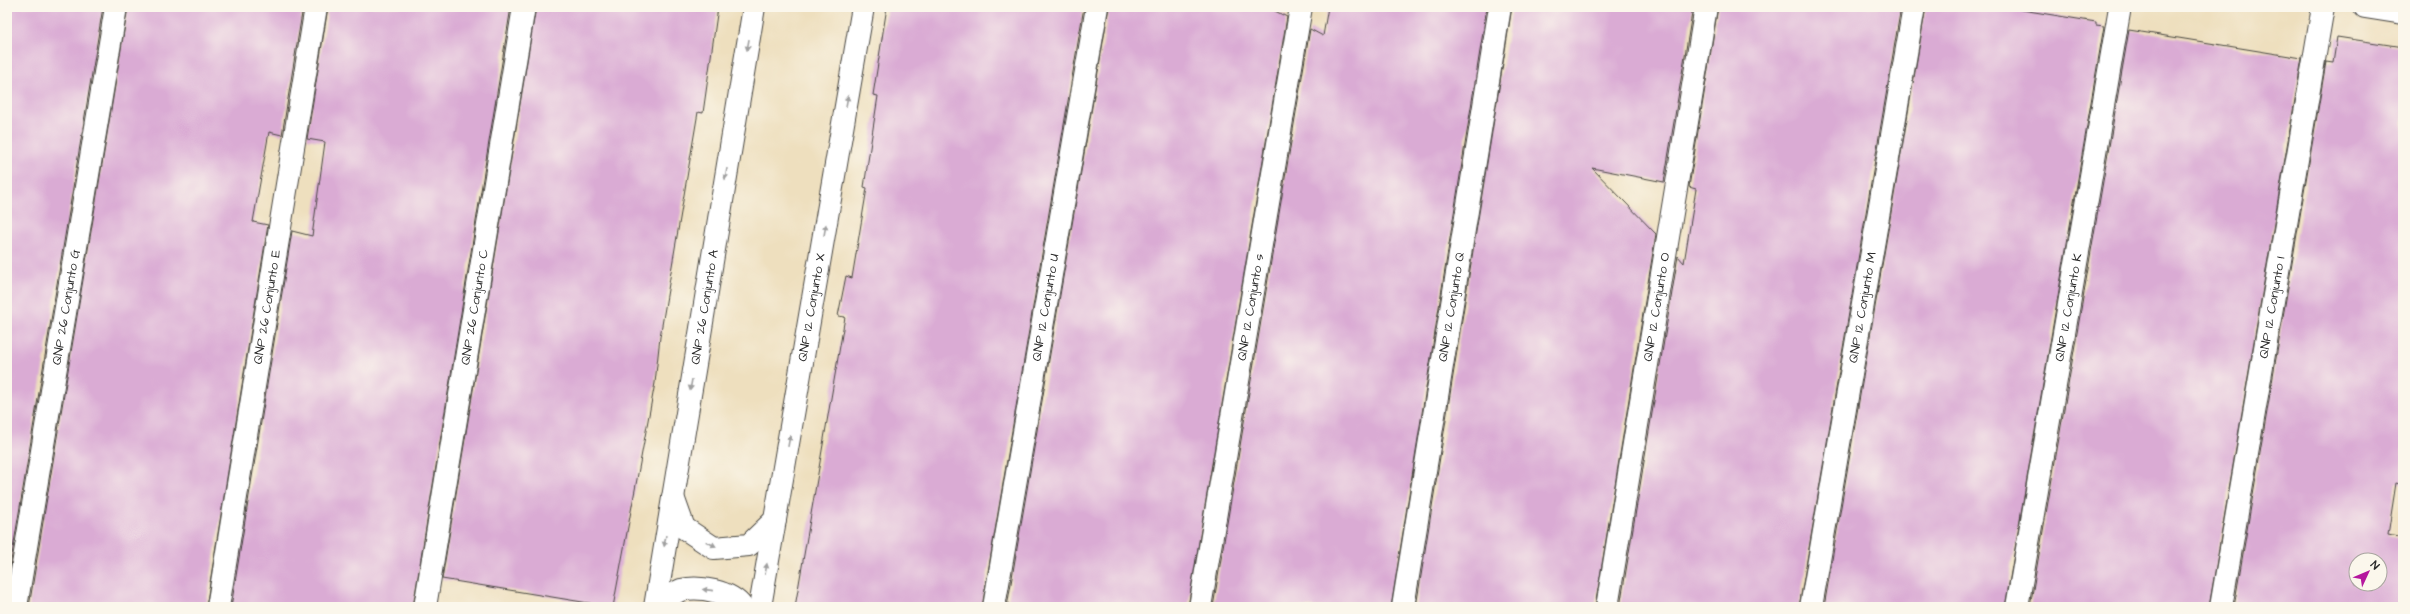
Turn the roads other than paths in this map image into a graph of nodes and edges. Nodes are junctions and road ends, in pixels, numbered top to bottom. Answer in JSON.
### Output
{"nodes":[{"id":1,"x":116,"y":7,"type":"edge"},
{"id":2,"x":316,"y":7,"type":"edge"},
{"id":3,"x":524,"y":7,"type":"edge"},
{"id":4,"x":754,"y":7,"type":"edge"},
{"id":5,"x":863,"y":7,"type":"edge"},
{"id":6,"x":1097,"y":7,"type":"edge"},
{"id":7,"x":1301,"y":7,"type":"edge"},
{"id":8,"x":1500,"y":7,"type":"edge"},
{"id":9,"x":1706,"y":7,"type":"edge"},
{"id":10,"x":1914,"y":7,"type":"edge"},
{"id":11,"x":2120,"y":7,"type":"edge"},
{"id":12,"x":2323,"y":7,"type":"edge"},
{"id":13,"x":2366,"y":7,"type":"edge"},
{"id":14,"x":2403,"y":13,"type":"edge"},
{"id":15,"x":672,"y":494,"type":"junction"},
{"id":16,"x":775,"y":520,"type":"junction"},
{"id":17,"x":16,"y":607,"type":"edge"},
{"id":18,"x":218,"y":607,"type":"edge"},
{"id":19,"x":425,"y":607,"type":"edge"},
{"id":20,"x":655,"y":607,"type":"edge"},
{"id":21,"x":742,"y":607,"type":"edge"},
{"id":22,"x":760,"y":607,"type":"edge"},
{"id":23,"x":994,"y":607,"type":"edge"},
{"id":24,"x":1200,"y":607,"type":"edge"},
{"id":25,"x":1403,"y":607,"type":"edge"},
{"id":26,"x":1607,"y":607,"type":"edge"},
{"id":27,"x":1811,"y":607,"type":"edge"},
{"id":28,"x":2017,"y":607,"type":"edge"},
{"id":29,"x":2221,"y":607,"type":"edge"}],
"edges":[{"from":1,"to":17,"type":"street","name":"QNP 26 Conjunto G"},
{"from":2,"to":18,"type":"street","name":"QNP 26 Conjunto E"},
{"from":3,"to":19,"type":"street","name":"QNP 26 Conjunto C"},
{"from":4,"to":15,"type":"street","name":"QNP 26 Conjunto A","one_way":true},
{"from":16,"to":5,"type":"street","name":"QNP 12 Conjunto X","one_way":true},
{"from":6,"to":23,"type":"street","name":"QNP 12 Conjunto U"},
{"from":7,"to":24,"type":"street","name":"QNP 12 Conjunto s"},
{"from":8,"to":25,"type":"street","name":"QNP 12 Conjunto Q"},
{"from":9,"to":26,"type":"street","name":"QNP 12 Conjunto O"},
{"from":10,"to":27,"type":"street","name":"QNP 12 Conjunto M"},
{"from":11,"to":28,"type":"street","name":"QNP 12 Conjunto K"},
{"from":12,"to":29,"type":"street","name":"QNP 12 Conjunto I"},
{"from":13,"to":14,"type":"street"},
{"from":15,"to":16,"type":"street","one_way":true},
{"from":15,"to":20,"type":"street","name":"QNP 26 Conjunto A","one_way":true},
{"from":22,"to":16,"type":"street","name":"QNP 12 Conjunto X","one_way":true},
{"from":21,"to":20,"type":"street","one_way":true}]}
